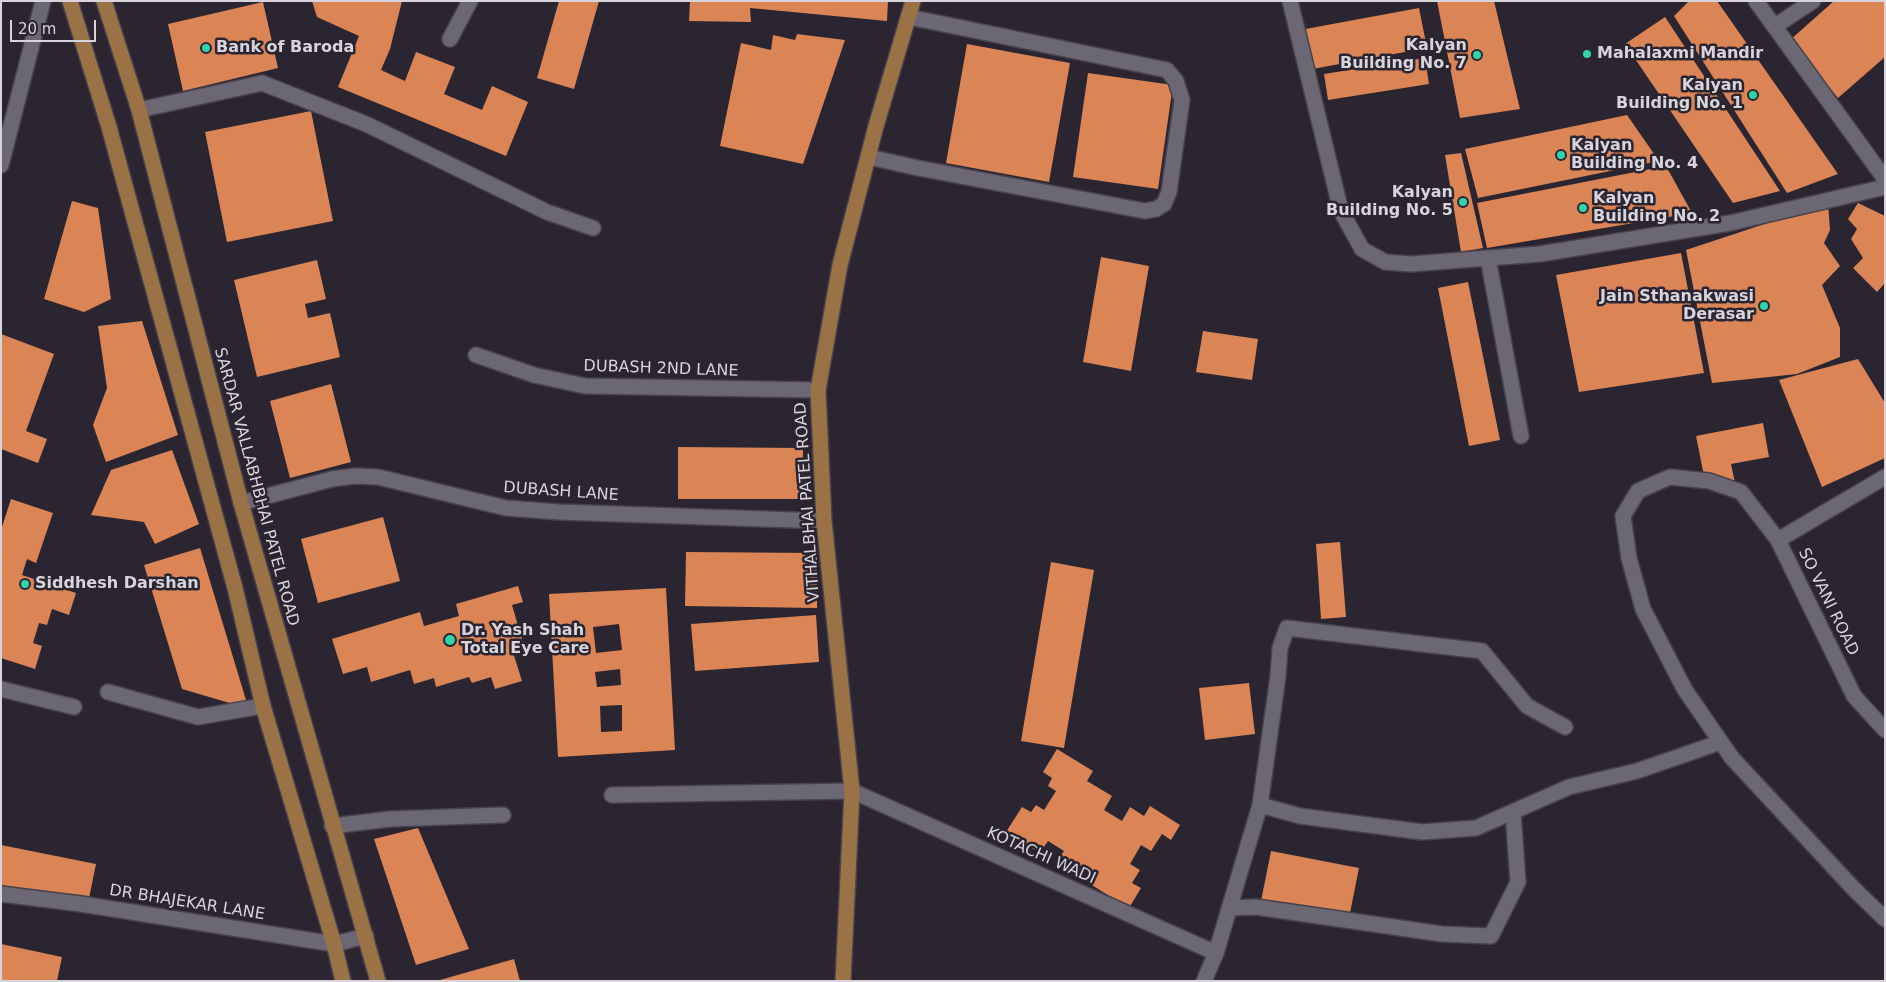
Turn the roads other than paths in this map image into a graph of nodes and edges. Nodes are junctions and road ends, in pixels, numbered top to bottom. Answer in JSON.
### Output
{"nodes":[{"id":1,"x":43,"y":1,"type":"edge"},
{"id":2,"x":70,"y":1,"type":"edge"},
{"id":3,"x":104,"y":1,"type":"edge"},
{"id":4,"x":470,"y":1,"type":"edge"},
{"id":5,"x":913,"y":1,"type":"edge"},
{"id":6,"x":1290,"y":1,"type":"edge"},
{"id":7,"x":1756,"y":1,"type":"edge"},
{"id":8,"x":1813,"y":1,"type":"edge"},
{"id":9,"x":909,"y":17,"type":"junction"},
{"id":10,"x":1775,"y":26,"type":"junction"},
{"id":11,"x":450,"y":39,"type":"dead end"},
{"id":12,"x":139,"y":110,"type":"junction"},
{"id":13,"x":869,"y":157,"type":"junction"},
{"id":14,"x":1,"y":165,"type":"edge"},
{"id":15,"x":1885,"y":179,"type":"edge"},
{"id":16,"x":1885,"y":187,"type":"edge"},
{"id":17,"x":593,"y":228,"type":"dead end"},
{"id":18,"x":1488,"y":258,"type":"junction"},
{"id":19,"x":476,"y":355,"type":"dead end"},
{"id":20,"x":818,"y":390,"type":"junction"},
{"id":21,"x":1521,"y":436,"type":"dead end"},
{"id":22,"x":1885,"y":477,"type":"edge"},
{"id":23,"x":241,"y":503,"type":"junction"},
{"id":24,"x":824,"y":521,"type":"junction"},
{"id":25,"x":1778,"y":540,"type":"junction"},
{"id":26,"x":1,"y":689,"type":"edge"},
{"id":27,"x":108,"y":692,"type":"dead end"},
{"id":28,"x":263,"y":706,"type":"junction"},
{"id":29,"x":74,"y":707,"type":"dead end"},
{"id":30,"x":1565,"y":727,"type":"dead end"},
{"id":31,"x":1885,"y":730,"type":"edge"},
{"id":32,"x":1721,"y":742,"type":"junction"},
{"id":33,"x":852,"y":791,"type":"junction"},
{"id":34,"x":612,"y":795,"type":"dead end"},
{"id":35,"x":1260,"y":805,"type":"junction"},
{"id":36,"x":1513,"y":812,"type":"junction"},
{"id":37,"x":503,"y":815,"type":"dead end"},
{"id":38,"x":332,"y":826,"type":"junction"},
{"id":39,"x":1,"y":894,"type":"edge"},
{"id":40,"x":1229,"y":908,"type":"junction"},
{"id":41,"x":1885,"y":919,"type":"edge"},
{"id":42,"x":366,"y":936,"type":"junction"},
{"id":43,"x":334,"y":944,"type":"junction"},
{"id":44,"x":1216,"y":953,"type":"junction"},
{"id":45,"x":343,"y":981,"type":"edge"},
{"id":46,"x":378,"y":981,"type":"edge"},
{"id":47,"x":844,"y":981,"type":"edge"},
{"id":48,"x":1204,"y":981,"type":"edge"}],
"edges":[{"from":1,"to":14,"type":"street"},
{"from":2,"to":28,"type":"main road"},
{"from":3,"to":12,"type":"main road","name":"SARDAR VALLABHBHAI PATEL ROAD"},
{"from":4,"to":11,"type":"street"},
{"from":5,"to":9,"type":"main road","name":"VITHALBHAI PATEL ROAD"},
{"from":6,"to":18,"type":"street"},
{"from":7,"to":10,"type":"street"},
{"from":8,"to":10,"type":"street"},
{"from":9,"to":13,"type":"main road","name":"VITHALBHAI PATEL ROAD"},
{"from":9,"to":13,"type":"street"},
{"from":10,"to":15,"type":"street"},
{"from":12,"to":17,"type":"street"},
{"from":12,"to":23,"type":"main road","name":"SARDAR VALLABHBHAI PATEL ROAD"},
{"from":13,"to":20,"type":"main road","name":"VITHALBHAI PATEL ROAD"},
{"from":16,"to":18,"type":"street"},
{"from":18,"to":21,"type":"street"},
{"from":19,"to":20,"type":"street","name":"DUBASH 2ND LANE"},
{"from":20,"to":24,"type":"main road","name":"VITHALBHAI PATEL ROAD"},
{"from":22,"to":25,"type":"street","name":"SO VANI ROAD"},
{"from":23,"to":24,"type":"street","name":"DUBASH LANE"},
{"from":23,"to":38,"type":"main road","name":"SARDAR VALLABHBHAI PATEL ROAD"},
{"from":24,"to":33,"type":"main road","name":"VITHALBHAI PATEL ROAD"},
{"from":25,"to":31,"type":"street","name":"SO VANI ROAD"},
{"from":25,"to":32,"type":"street"},
{"from":26,"to":29,"type":"street"},
{"from":27,"to":28,"type":"street"},
{"from":28,"to":43,"type":"main road"},
{"from":30,"to":35,"type":"street"},
{"from":32,"to":36,"type":"street"},
{"from":32,"to":41,"type":"street"},
{"from":33,"to":34,"type":"street"},
{"from":33,"to":44,"type":"street","name":"KOTACHI WADI"},
{"from":33,"to":47,"type":"main road","name":"VITHALBHAI PATEL ROAD"},
{"from":35,"to":36,"type":"street"},
{"from":35,"to":40,"type":"street"},
{"from":36,"to":40,"type":"street"},
{"from":37,"to":38,"type":"street"},
{"from":38,"to":42,"type":"main road","name":"SARDAR VALLABHBHAI PATEL ROAD"},
{"from":39,"to":43,"type":"street","name":"DR BHAJEKAR LANE"},
{"from":40,"to":44,"type":"street"},
{"from":42,"to":43,"type":"street","name":"DR BHAJEKAR LANE"},
{"from":42,"to":46,"type":"main road","name":"SARDAR VALLABHBHAI PATEL ROAD"},
{"from":43,"to":45,"type":"main road"},
{"from":44,"to":48,"type":"street"}]}
